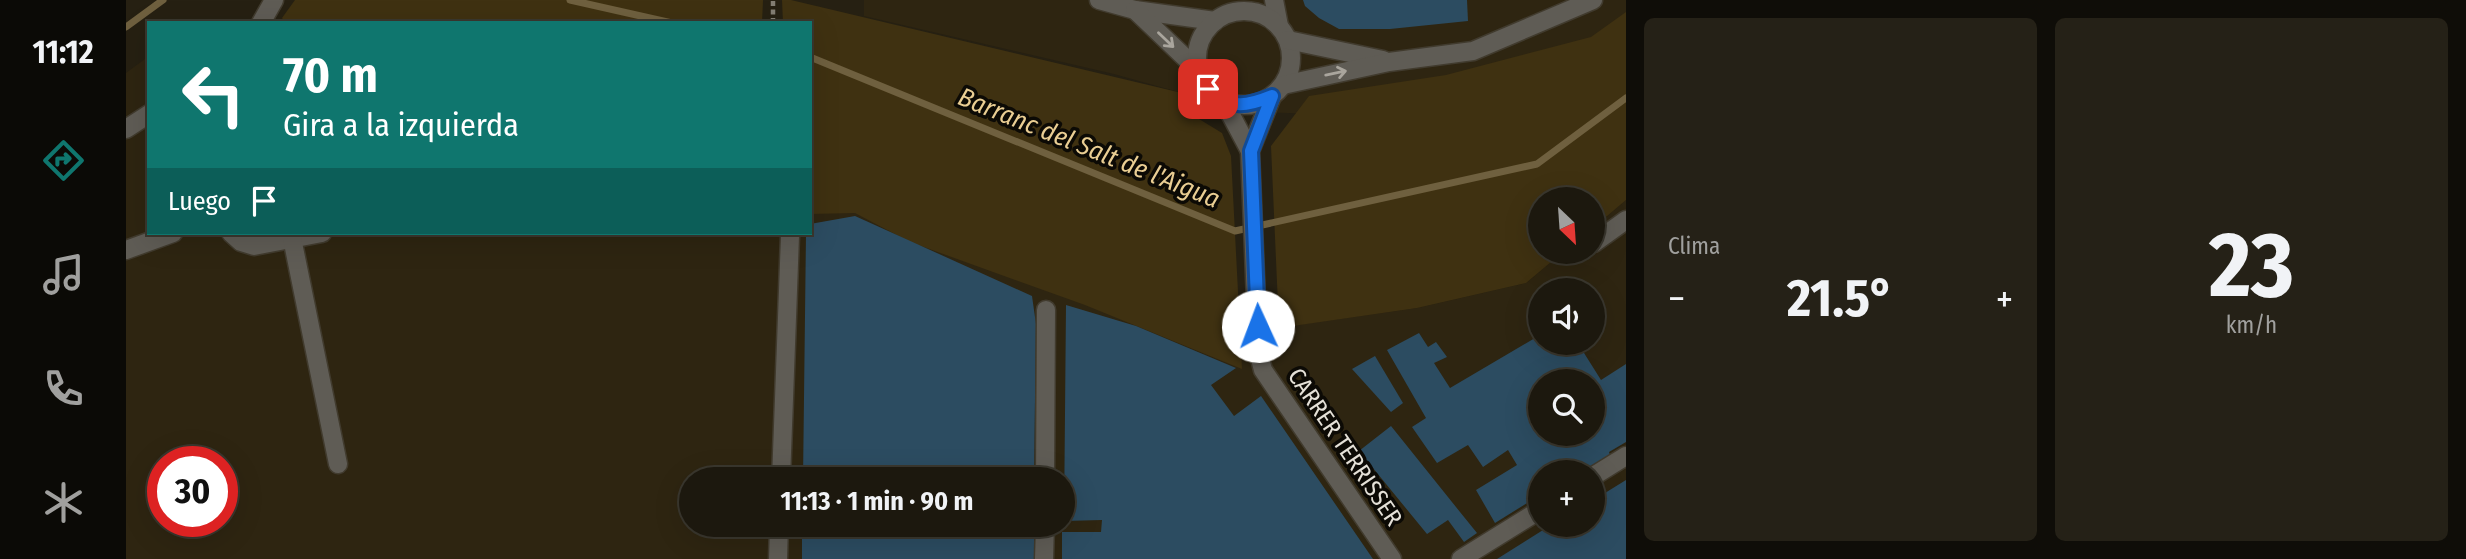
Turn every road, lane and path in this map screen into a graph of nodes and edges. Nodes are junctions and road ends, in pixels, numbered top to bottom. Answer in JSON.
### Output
{"nodes":[{"id":1,"x":274,"y":0,"type":"edge"},
{"id":2,"x":773,"y":0,"type":"edge"},
{"id":3,"x":1099,"y":0,"type":"edge"},
{"id":4,"x":1275,"y":0,"type":"edge"},
{"id":5,"x":1593,"y":0,"type":"edge"},
{"id":6,"x":1247,"y":5,"type":"edge"},
{"id":7,"x":1135,"y":10,"type":"junction"},
{"id":8,"x":262,"y":21,"type":"edge"},
{"id":9,"x":773,"y":21,"type":"edge"},
{"id":10,"x":1215,"y":21,"type":"junction"},
{"id":11,"x":1283,"y":33,"type":"junction"},
{"id":12,"x":1390,"y":62,"type":"junction"},
{"id":13,"x":1198,"y":70,"type":"junction"},
{"id":14,"x":1278,"y":91,"type":"junction"},
{"id":15,"x":1224,"y":102,"type":"junction"},
{"id":16,"x":147,"y":115,"type":"edge"},
{"id":17,"x":126,"y":129,"type":"edge"},
{"id":18,"x":1251,"y":151,"type":"junction"},
{"id":19,"x":1626,"y":220,"type":"edge"},
{"id":20,"x":167,"y":235,"type":"edge"},
{"id":21,"x":233,"y":235,"type":"edge"},
{"id":22,"x":312,"y":235,"type":"edge"},
{"id":23,"x":1605,"y":235,"type":"edge"},
{"id":24,"x":790,"y":236,"type":"dead end"},
{"id":25,"x":292,"y":239,"type":"junction"},
{"id":26,"x":126,"y":250,"type":"edge"},
{"id":27,"x":1046,"y":310,"type":"dead end"},
{"id":28,"x":1626,"y":456,"type":"edge"},
{"id":29,"x":338,"y":464,"type":"dead end"},
{"id":30,"x":781,"y":467,"type":"edge"},
{"id":31,"x":1045,"y":467,"type":"edge"},
{"id":32,"x":1605,"y":469,"type":"edge"},
{"id":33,"x":1528,"y":517,"type":"edge"},
{"id":34,"x":779,"y":537,"type":"edge"},
{"id":35,"x":1045,"y":537,"type":"edge"},
{"id":36,"x":778,"y":559,"type":"edge"},
{"id":37,"x":1044,"y":559,"type":"edge"},
{"id":38,"x":1392,"y":559,"type":"edge"},
{"id":39,"x":1461,"y":559,"type":"edge"}],
"edges":[{"from":1,"to":8,"type":"street"},
{"from":2,"to":9,"type":"path"},
{"from":3,"to":7,"type":"street"},
{"from":4,"to":11,"type":"street"},
{"from":5,"to":12,"type":"street"},
{"from":6,"to":10,"type":"street"},
{"from":6,"to":11,"type":"street"},
{"from":7,"to":10,"type":"street"},
{"from":7,"to":13,"type":"street","one_way":true},
{"from":10,"to":13,"type":"street"},
{"from":11,"to":12,"type":"street"},
{"from":11,"to":14,"type":"street"},
{"from":14,"to":12,"type":"street","one_way":true},
{"from":13,"to":15,"type":"street"},
{"from":14,"to":15,"type":"street"},
{"from":14,"to":18,"type":"street","name":"CARRER TERRISSER"},
{"from":15,"to":18,"type":"street","name":"CARRER TERRISSER"},
{"from":16,"to":17,"type":"street"},
{"from":18,"to":38,"type":"street","name":"CARRER TERRISSER"},
{"from":19,"to":23,"type":"street"},
{"from":20,"to":26,"type":"street"},
{"from":21,"to":25,"type":"street"},
{"from":22,"to":25,"type":"street"},
{"from":24,"to":30,"type":"street"},
{"from":25,"to":29,"type":"street"},
{"from":27,"to":31,"type":"street"},
{"from":28,"to":32,"type":"street"},
{"from":33,"to":39,"type":"street"},
{"from":34,"to":36,"type":"street"},
{"from":35,"to":37,"type":"street"}]}
